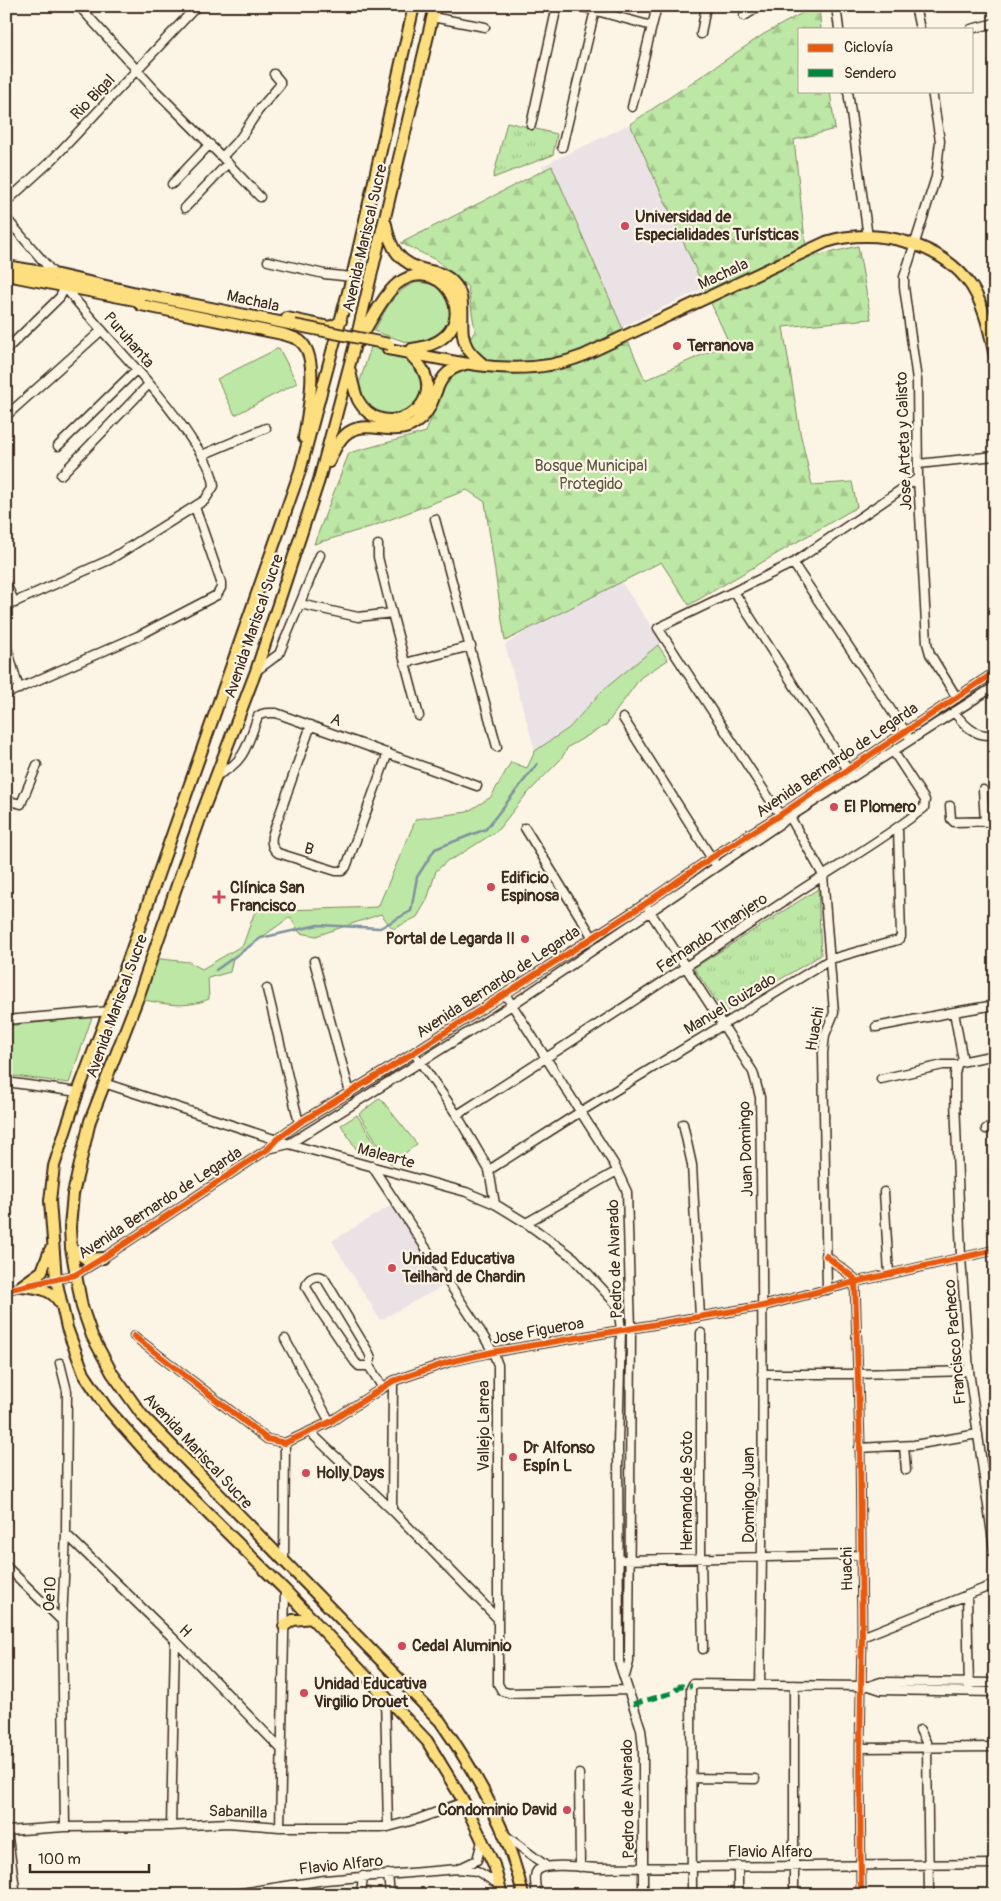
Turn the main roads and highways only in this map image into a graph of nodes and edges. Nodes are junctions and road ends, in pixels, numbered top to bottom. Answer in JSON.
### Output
{"nodes":[{"id":1,"x":414,"y":6,"type":"edge"},
{"id":2,"x":435,"y":6,"type":"edge"},
{"id":3,"x":385,"y":220,"type":"junction"},
{"id":4,"x":6,"y":266,"type":"edge"},
{"id":5,"x":6,"y":275,"type":"edge"},
{"id":6,"x":136,"y":296,"type":"junction"},
{"id":7,"x":183,"y":302,"type":"junction"},
{"id":8,"x":341,"y":321,"type":"junction"},
{"id":9,"x":991,"y":324,"type":"edge"},
{"id":10,"x":293,"y":327,"type":"junction"},
{"id":11,"x":354,"y":348,"type":"junction"},
{"id":12,"x":410,"y":351,"type":"junction"},
{"id":13,"x":995,"y":357,"type":"edge"},
{"id":14,"x":469,"y":363,"type":"junction"},
{"id":15,"x":489,"y":366,"type":"junction"},
{"id":16,"x":350,"y":367,"type":"junction"},
{"id":17,"x":300,"y":471,"type":"junction"},
{"id":18,"x":319,"y":480,"type":"junction"},
{"id":19,"x":52,"y":1236,"type":"junction"},
{"id":20,"x":71,"y":1248,"type":"junction"},
{"id":21,"x":103,"y":1258,"type":"road end"},
{"id":22,"x":62,"y":1307,"type":"junction"},
{"id":23,"x":231,"y":1509,"type":"junction"},
{"id":24,"x":217,"y":1522,"type":"junction"},
{"id":25,"x":257,"y":1535,"type":"junction"},
{"id":26,"x":244,"y":1549,"type":"junction"},
{"id":27,"x":312,"y":1618,"type":"junction"},
{"id":28,"x":284,"y":1626,"type":"road end"},
{"id":29,"x":501,"y":1890,"type":"edge"},
{"id":30,"x":523,"y":1895,"type":"edge"}],
"edges":[{"from":1,"to":8,"type":"main road","name":"Avenida Mariscal Sucre"},
{"from":2,"to":3,"type":"main road","name":"Avenida Mariscal Sucre"},
{"from":3,"to":11,"type":"main road","name":"Avenida Mariscal Sucre"},
{"from":3,"to":15,"type":"main road"},
{"from":4,"to":6,"type":"main road","name":"Machala"},
{"from":5,"to":6,"type":"main road","name":"Machala"},
{"from":6,"to":7,"type":"main road","name":"Machala"},
{"from":6,"to":10,"type":"main road","name":"Machala"},
{"from":6,"to":17,"type":"main road"},
{"from":7,"to":8,"type":"main road"},
{"from":7,"to":10,"type":"main road","name":"Machala"},
{"from":8,"to":17,"type":"main road","name":"Avenida Mariscal Sucre"},
{"from":9,"to":13,"type":"main road","name":"Machala"},
{"from":9,"to":15,"type":"main road","name":"Machala"},
{"from":10,"to":12,"type":"main road","name":"Machala"},
{"from":11,"to":12,"type":"main road"},
{"from":11,"to":16,"type":"main road","name":"Avenida Mariscal Sucre"},
{"from":12,"to":14,"type":"main road","name":"Machala"},
{"from":12,"to":15,"type":"main road","name":"Machala"},
{"from":12,"to":16,"type":"main road"},
{"from":14,"to":15,"type":"main road","name":"Machala"},
{"from":14,"to":18,"type":"main road"},
{"from":16,"to":18,"type":"main road","name":"Avenida Mariscal Sucre"},
{"from":17,"to":19,"type":"main road","name":"Avenida Mariscal Sucre"},
{"from":18,"to":20,"type":"main road","name":"Avenida Mariscal Sucre"},
{"from":19,"to":22,"type":"main road","name":"Avenida Mariscal Sucre"},
{"from":19,"to":22,"type":"main road"},
{"from":20,"to":21,"type":"main road"},
{"from":20,"to":23,"type":"main road","name":"Avenida Mariscal Sucre"},
{"from":22,"to":24,"type":"main road","name":"Avenida Mariscal Sucre"},
{"from":23,"to":24,"type":"main road"},
{"from":23,"to":25,"type":"main road","name":"Avenida Mariscal Sucre"},
{"from":24,"to":26,"type":"main road","name":"Avenida Mariscal Sucre"},
{"from":25,"to":26,"type":"main road"},
{"from":25,"to":30,"type":"main road","name":"Avenida Mariscal Sucre"},
{"from":26,"to":27,"type":"main road","name":"Avenida Mariscal Sucre"},
{"from":27,"to":28,"type":"main road"},
{"from":27,"to":29,"type":"main road","name":"Avenida Mariscal Sucre"}]}
